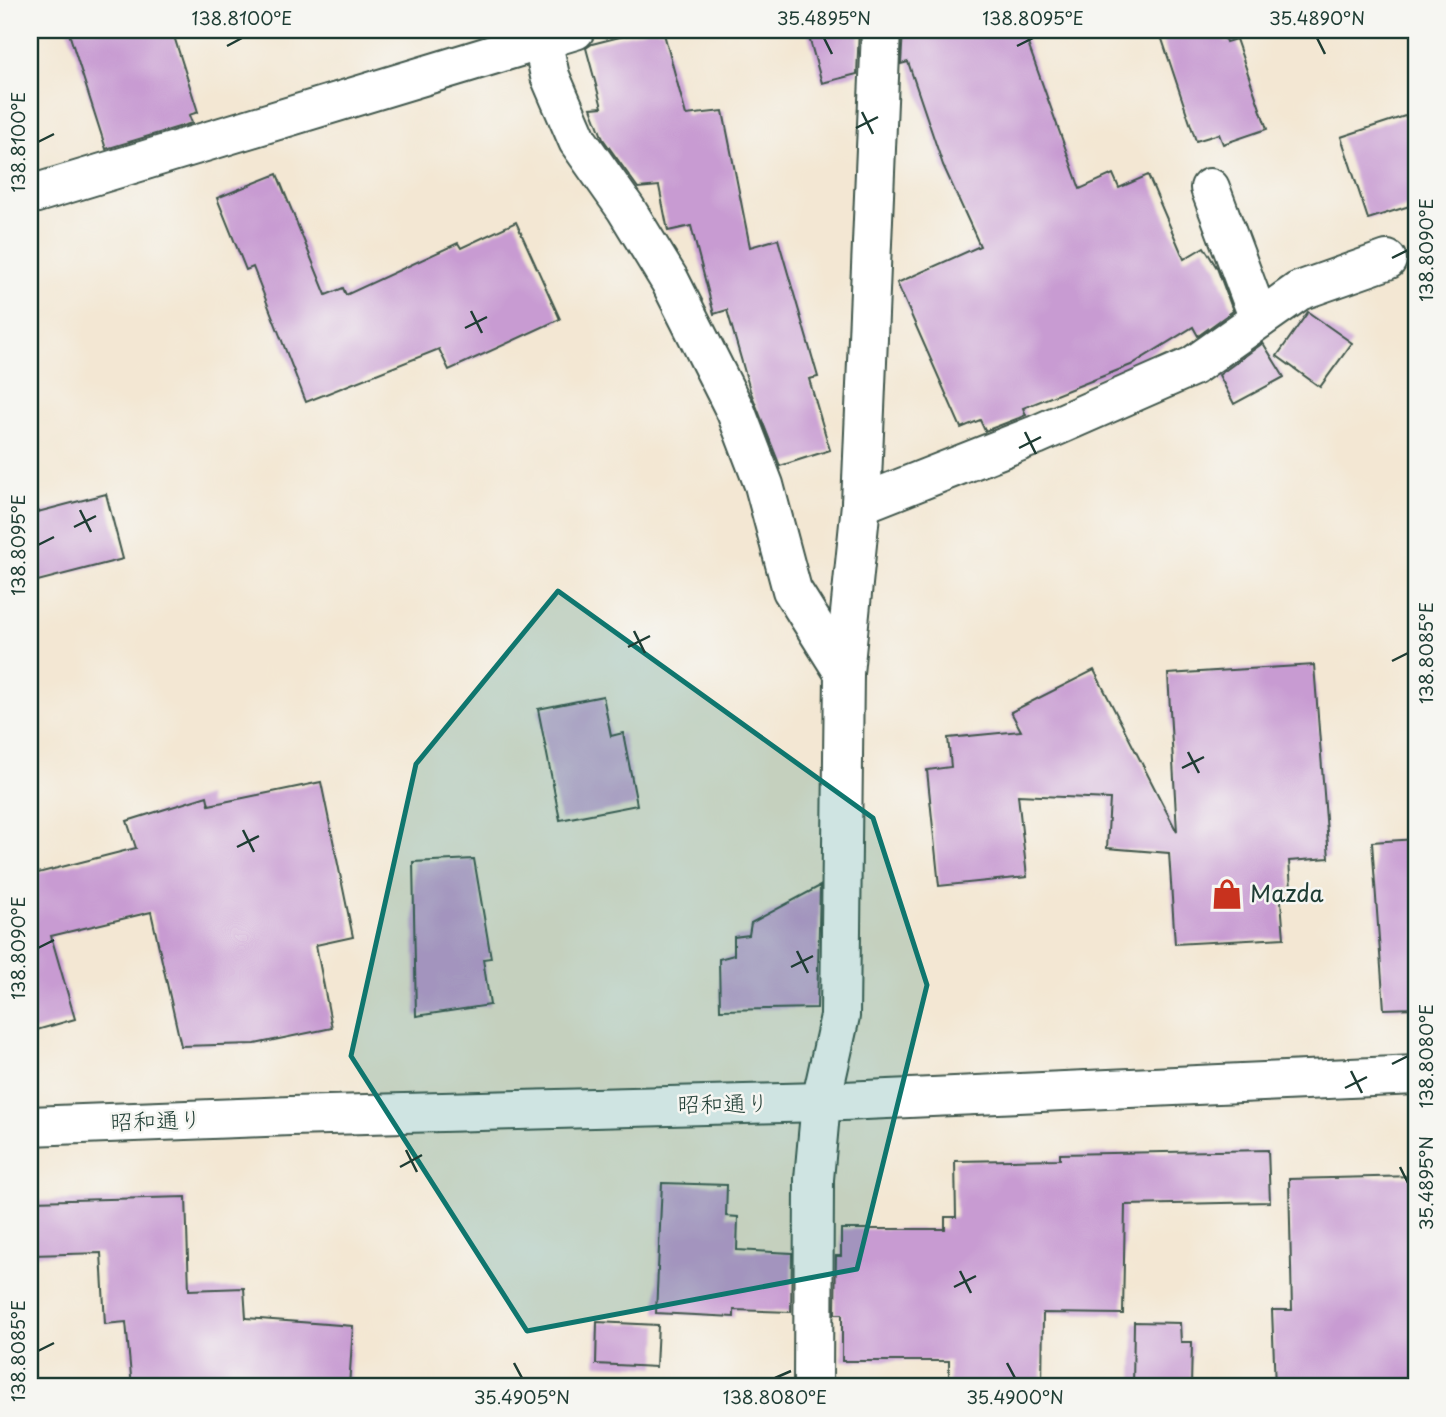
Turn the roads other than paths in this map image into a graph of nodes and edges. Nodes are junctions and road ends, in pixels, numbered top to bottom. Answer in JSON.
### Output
{"nodes":[{"id":1,"x":881,"y":30,"type":"edge"},
{"id":2,"x":552,"y":33,"type":"edge"},
{"id":3,"x":1210,"y":188,"type":"dead end"},
{"id":4,"x":30,"y":195,"type":"edge"},
{"id":5,"x":1387,"y":260,"type":"dead end"},
{"id":6,"x":1259,"y":319,"type":"junction"},
{"id":7,"x":861,"y":504,"type":"junction"},
{"id":8,"x":844,"y":673,"type":"junction"},
{"id":9,"x":1416,"y":1075,"type":"edge"},
{"id":10,"x":821,"y":1102,"type":"junction"},
{"id":11,"x":30,"y":1126,"type":"edge"},
{"id":12,"x":813,"y":1387,"type":"edge"}],
"edges":[{"from":1,"to":7,"type":"street"},
{"from":2,"to":4,"type":"street"},
{"from":2,"to":8,"type":"street"},
{"from":3,"to":6,"type":"street"},
{"from":5,"to":6,"type":"street"},
{"from":6,"to":7,"type":"street"},
{"from":7,"to":8,"type":"street"},
{"from":8,"to":10,"type":"street"},
{"from":9,"to":10,"type":"street","name":"昭和通り"},
{"from":10,"to":11,"type":"street","name":"昭和通り"},
{"from":10,"to":12,"type":"street"}]}
